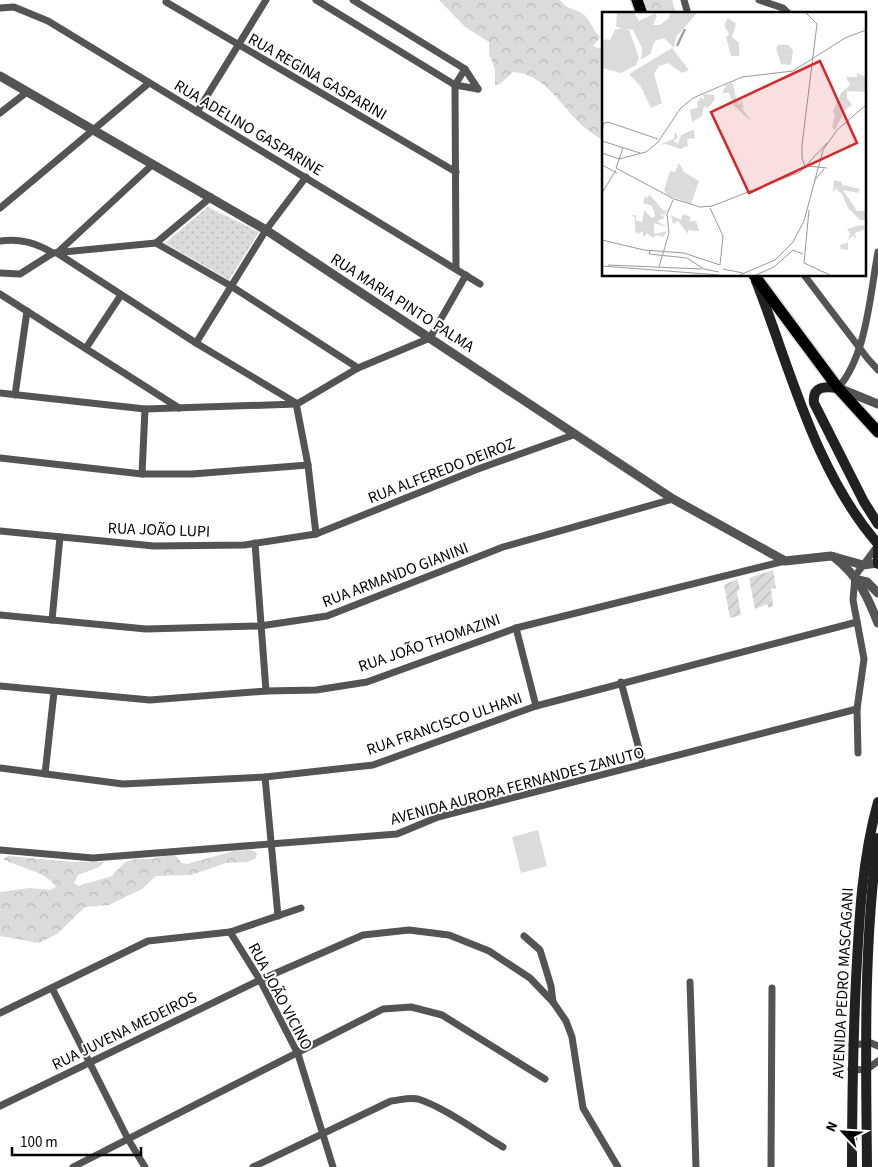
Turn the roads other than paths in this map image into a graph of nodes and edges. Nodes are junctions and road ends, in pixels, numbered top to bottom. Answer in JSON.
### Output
{"nodes":[{"id":1,"x":266,"y":0,"type":"edge"},
{"id":2,"x":316,"y":0,"type":"edge"},
{"id":3,"x":353,"y":0,"type":"edge"},
{"id":4,"x":637,"y":0,"type":"edge"},
{"id":5,"x":759,"y":0,"type":"edge"},
{"id":6,"x":166,"y":2,"type":"dead end"},
{"id":7,"x":0,"y":8,"type":"edge"},
{"id":8,"x":641,"y":12,"type":"edge"},
{"id":9,"x":787,"y":12,"type":"edge"},
{"id":10,"x":238,"y":46,"type":"junction"},
{"id":11,"x":465,"y":69,"type":"junction"},
{"id":12,"x":0,"y":76,"type":"edge"},
{"id":13,"x":149,"y":83,"type":"junction"},
{"id":14,"x":455,"y":85,"type":"junction"},
{"id":15,"x":27,"y":92,"type":"junction"},
{"id":16,"x":197,"y":112,"type":"junction"},
{"id":17,"x":0,"y":114,"type":"edge"},
{"id":18,"x":94,"y":129,"type":"junction"},
{"id":19,"x":153,"y":164,"type":"junction"},
{"id":20,"x":456,"y":172,"type":"junction"},
{"id":21,"x":306,"y":177,"type":"junction"},
{"id":22,"x":211,"y":197,"type":"junction"},
{"id":23,"x":0,"y":208,"type":"edge"},
{"id":24,"x":266,"y":230,"type":"junction"},
{"id":25,"x":0,"y":241,"type":"edge"},
{"id":26,"x":156,"y":243,"type":"junction"},
{"id":27,"x":878,"y":252,"type":"edge"},
{"id":28,"x":55,"y":253,"type":"junction"},
{"id":29,"x":456,"y":268,"type":"junction"},
{"id":30,"x":0,"y":273,"type":"edge"},
{"id":31,"x":466,"y":275,"type":"junction"},
{"id":32,"x":754,"y":276,"type":"edge"},
{"id":33,"x":755,"y":276,"type":"edge"},
{"id":34,"x":805,"y":276,"type":"edge"},
{"id":35,"x":480,"y":284,"type":"dead end"},
{"id":36,"x":230,"y":286,"type":"junction"},
{"id":37,"x":0,"y":294,"type":"edge"},
{"id":38,"x":121,"y":295,"type":"junction"},
{"id":39,"x":27,"y":311,"type":"junction"},
{"id":40,"x":430,"y":338,"type":"junction"},
{"id":41,"x":196,"y":343,"type":"junction"},
{"id":42,"x":859,"y":347,"type":"junction"},
{"id":43,"x":86,"y":348,"type":"junction"},
{"id":44,"x":358,"y":368,"type":"junction"},
{"id":45,"x":878,"y":370,"type":"edge"},
{"id":46,"x":838,"y":388,"type":"junction"},
{"id":47,"x":0,"y":393,"type":"edge"},
{"id":48,"x":15,"y":395,"type":"junction"},
{"id":49,"x":297,"y":404,"type":"junction"},
{"id":50,"x":878,"y":404,"type":"edge"},
{"id":51,"x":179,"y":408,"type":"junction"},
{"id":52,"x":145,"y":409,"type":"junction"},
{"id":53,"x":878,"y":432,"type":"edge"},
{"id":54,"x":576,"y":434,"type":"junction"},
{"id":55,"x":0,"y":458,"type":"edge"},
{"id":56,"x":308,"y":465,"type":"junction"},
{"id":57,"x":142,"y":474,"type":"junction"},
{"id":58,"x":673,"y":499,"type":"junction"},
{"id":59,"x":878,"y":524,"type":"edge"},
{"id":60,"x":0,"y":531,"type":"edge"},
{"id":61,"x":316,"y":534,"type":"junction"},
{"id":62,"x":60,"y":537,"type":"junction"},
{"id":63,"x":255,"y":543,"type":"junction"},
{"id":64,"x":878,"y":546,"type":"edge"},
{"id":65,"x":831,"y":556,"type":"junction"},
{"id":66,"x":785,"y":561,"type":"junction"},
{"id":67,"x":878,"y":563,"type":"edge"},
{"id":68,"x":864,"y":565,"type":"junction"},
{"id":69,"x":856,"y":578,"type":"junction"},
{"id":70,"x":878,"y":593,"type":"edge"},
{"id":71,"x":0,"y":615,"type":"edge"},
{"id":72,"x":52,"y":620,"type":"junction"},
{"id":73,"x":857,"y":622,"type":"junction"},
{"id":74,"x":878,"y":623,"type":"edge"},
{"id":75,"x":260,"y":626,"type":"junction"},
{"id":76,"x":516,"y":628,"type":"junction"},
{"id":77,"x":621,"y":682,"type":"junction"},
{"id":78,"x":0,"y":686,"type":"edge"},
{"id":79,"x":266,"y":691,"type":"junction"},
{"id":80,"x":54,"y":692,"type":"junction"},
{"id":81,"x":536,"y":706,"type":"junction"},
{"id":82,"x":857,"y":709,"type":"junction"},
{"id":83,"x":858,"y":753,"type":"dead end"},
{"id":84,"x":643,"y":764,"type":"junction"},
{"id":85,"x":0,"y":768,"type":"edge"},
{"id":86,"x":45,"y":774,"type":"junction"},
{"id":87,"x":265,"y":777,"type":"junction"},
{"id":88,"x":878,"y":802,"type":"edge"},
{"id":89,"x":878,"y":838,"type":"edge"},
{"id":90,"x":271,"y":844,"type":"junction"},
{"id":91,"x":0,"y":850,"type":"edge"},
{"id":92,"x":302,"y":908,"type":"dead end"},
{"id":93,"x":278,"y":916,"type":"junction"},
{"id":94,"x":230,"y":932,"type":"junction"},
{"id":95,"x":524,"y":936,"type":"dead end"},
{"id":96,"x":260,"y":980,"type":"junction"},
{"id":97,"x":690,"y":982,"type":"dead end"},
{"id":98,"x":52,"y":988,"type":"junction"},
{"id":99,"x":772,"y":988,"type":"dead end"},
{"id":100,"x":554,"y":1002,"type":"junction"},
{"id":101,"x":0,"y":1013,"type":"edge"},
{"id":102,"x":865,"y":1043,"type":"junction"},
{"id":103,"x":852,"y":1045,"type":"junction"},
{"id":104,"x":878,"y":1046,"type":"edge"},
{"id":105,"x":298,"y":1054,"type":"junction"},
{"id":106,"x":878,"y":1061,"type":"edge"},
{"id":107,"x":89,"y":1062,"type":"junction"},
{"id":108,"x":851,"y":1069,"type":"junction"},
{"id":109,"x":866,"y":1070,"type":"junction"},
{"id":110,"x":545,"y":1079,"type":"dead end"},
{"id":111,"x":0,"y":1106,"type":"edge"},
{"id":112,"x":323,"y":1132,"type":"junction"},
{"id":113,"x":128,"y":1139,"type":"junction"},
{"id":114,"x":503,"y":1147,"type":"dead end"},
{"id":115,"x":73,"y":1167,"type":"edge"},
{"id":116,"x":145,"y":1167,"type":"edge"},
{"id":117,"x":253,"y":1167,"type":"edge"},
{"id":118,"x":333,"y":1167,"type":"edge"},
{"id":119,"x":618,"y":1167,"type":"edge"},
{"id":120,"x":696,"y":1167,"type":"edge"},
{"id":121,"x":771,"y":1167,"type":"edge"},
{"id":122,"x":852,"y":1167,"type":"edge"},
{"id":123,"x":867,"y":1167,"type":"edge"}],
"edges":[{"from":1,"to":10,"type":"street"},
{"from":2,"to":14,"type":"street"},
{"from":3,"to":11,"type":"street"},
{"from":4,"to":8,"type":"main road"},
{"from":5,"to":9,"type":"street"},
{"from":6,"to":10,"type":"street","name":"RUA REGINA GASPARINI"},
{"from":7,"to":13,"type":"street","name":"RUA ADELINO GASPARINE"},
{"from":10,"to":16,"type":"street"},
{"from":10,"to":20,"type":"street","name":"RUA REGINA GASPARINI"},
{"from":11,"to":14,"type":"street"},
{"from":11,"to":14,"type":"street"},
{"from":12,"to":15,"type":"street","name":"RUA MARIA PINTO PALMA"},
{"from":13,"to":16,"type":"street","name":"RUA ADELINO GASPARINE"},
{"from":13,"to":18,"type":"street"},
{"from":14,"to":20,"type":"street"},
{"from":15,"to":17,"type":"street"},
{"from":15,"to":18,"type":"street","name":"RUA MARIA PINTO PALMA"},
{"from":16,"to":21,"type":"street","name":"RUA ADELINO GASPARINE"},
{"from":18,"to":19,"type":"street","name":"RUA MARIA PINTO PALMA"},
{"from":18,"to":23,"type":"street"},
{"from":19,"to":22,"type":"street","name":"RUA MARIA PINTO PALMA"},
{"from":19,"to":28,"type":"street"},
{"from":20,"to":29,"type":"street"},
{"from":21,"to":24,"type":"street"},
{"from":21,"to":29,"type":"street","name":"RUA ADELINO GASPARINE"},
{"from":22,"to":24,"type":"street","name":"RUA MARIA PINTO PALMA"},
{"from":22,"to":26,"type":"street"},
{"from":24,"to":36,"type":"street"},
{"from":24,"to":40,"type":"street","name":"RUA MARIA PINTO PALMA"},
{"from":25,"to":28,"type":"street"},
{"from":26,"to":28,"type":"street"},
{"from":26,"to":36,"type":"street"},
{"from":27,"to":42,"type":"street"},
{"from":28,"to":30,"type":"street"},
{"from":28,"to":38,"type":"street"},
{"from":29,"to":31,"type":"street","name":"RUA ADELINO GASPARINE"},
{"from":31,"to":35,"type":"street","name":"RUA ADELINO GASPARINE"},
{"from":31,"to":40,"type":"street"},
{"from":32,"to":64,"type":"main road"},
{"from":33,"to":46,"type":"main road"},
{"from":34,"to":42,"type":"street"},
{"from":36,"to":41,"type":"street"},
{"from":36,"to":44,"type":"street"},
{"from":37,"to":39,"type":"street"},
{"from":38,"to":41,"type":"street"},
{"from":38,"to":43,"type":"street"},
{"from":39,"to":43,"type":"street"},
{"from":39,"to":48,"type":"street"},
{"from":40,"to":44,"type":"street"},
{"from":40,"to":54,"type":"street","name":"RUA MARIA PINTO PALMA"},
{"from":41,"to":49,"type":"street"},
{"from":42,"to":45,"type":"street"},
{"from":42,"to":46,"type":"street"},
{"from":43,"to":51,"type":"street"},
{"from":44,"to":49,"type":"street"},
{"from":46,"to":50,"type":"street"},
{"from":46,"to":53,"type":"main road"},
{"from":46,"to":59,"type":"main road"},
{"from":47,"to":48,"type":"street"},
{"from":48,"to":52,"type":"street"},
{"from":49,"to":51,"type":"street"},
{"from":49,"to":56,"type":"street"},
{"from":51,"to":52,"type":"street"},
{"from":52,"to":57,"type":"street"},
{"from":54,"to":58,"type":"street","name":"RUA MARIA PINTO PALMA"},
{"from":54,"to":61,"type":"street","name":"RUA ALFEREDO DEIROZ"},
{"from":55,"to":57,"type":"street"},
{"from":56,"to":57,"type":"street"},
{"from":56,"to":61,"type":"street"},
{"from":58,"to":66,"type":"street","name":"RUA MARIA PINTO PALMA"},
{"from":58,"to":75,"type":"street","name":"RUA ARMANDO GIANINI"},
{"from":60,"to":62,"type":"street","name":"RUA JOÃO LUPI"},
{"from":61,"to":63,"type":"street","name":"RUA JOÃO LUPI"},
{"from":62,"to":63,"type":"street","name":"RUA JOÃO LUPI"},
{"from":62,"to":72,"type":"street"},
{"from":63,"to":75,"type":"street"},
{"from":64,"to":67,"type":"main road"},
{"from":64,"to":68,"type":"street"},
{"from":65,"to":66,"type":"street","name":"RUA JOÃO THOMAZINI"},
{"from":65,"to":68,"type":"street"},
{"from":65,"to":69,"type":"street"},
{"from":66,"to":76,"type":"street","name":"RUA JOÃO THOMAZINI"},
{"from":67,"to":68,"type":"street"},
{"from":68,"to":69,"type":"street"},
{"from":69,"to":70,"type":"street"},
{"from":69,"to":73,"type":"street"},
{"from":69,"to":74,"type":"street"},
{"from":71,"to":72,"type":"street","name":"RUA ARMANDO GIANINI"},
{"from":72,"to":75,"type":"street","name":"RUA ARMANDO GIANINI"},
{"from":73,"to":77,"type":"street","name":"RUA FRANCISCO ULHANI"},
{"from":73,"to":82,"type":"street"},
{"from":75,"to":79,"type":"street"},
{"from":76,"to":79,"type":"street","name":"RUA JOÃO THOMAZINI"},
{"from":76,"to":81,"type":"street"},
{"from":77,"to":81,"type":"street","name":"RUA FRANCISCO ULHANI"},
{"from":77,"to":84,"type":"street"},
{"from":78,"to":80,"type":"street","name":"RUA JOÃO THOMAZINI"},
{"from":79,"to":80,"type":"street","name":"RUA JOÃO THOMAZINI"},
{"from":80,"to":86,"type":"street"},
{"from":81,"to":87,"type":"street","name":"RUA FRANCISCO ULHANI"},
{"from":82,"to":83,"type":"street"},
{"from":82,"to":84,"type":"street","name":"AVENIDA AURORA FERNANDES ZANUTO"},
{"from":84,"to":90,"type":"street","name":"AVENIDA AURORA FERNANDES ZANUTO"},
{"from":85,"to":86,"type":"street","name":"RUA FRANCISCO ULHANI"},
{"from":86,"to":87,"type":"street","name":"RUA FRANCISCO ULHANI"},
{"from":87,"to":90,"type":"street"},
{"from":88,"to":103,"type":"main road","name":"AVENIDA PEDRO MASCAGANI"},
{"from":89,"to":102,"type":"main road","name":"AVENIDA PEDRO MASCAGANI"},
{"from":90,"to":91,"type":"street","name":"AVENIDA AURORA FERNANDES ZANUTO"},
{"from":90,"to":93,"type":"street"},
{"from":92,"to":93,"type":"street"},
{"from":93,"to":94,"type":"street"},
{"from":94,"to":96,"type":"street","name":"RUA JOÃO VICINO"},
{"from":94,"to":98,"type":"street","name":"RUA JOÃO VICINO"},
{"from":95,"to":100,"type":"street"},
{"from":96,"to":100,"type":"street","name":"RUA JUVENA MEDEIROS"},
{"from":96,"to":105,"type":"street","name":"RUA JOÃO VICINO"},
{"from":96,"to":107,"type":"street","name":"RUA JUVENA MEDEIROS"},
{"from":97,"to":120,"type":"street"},
{"from":98,"to":101,"type":"street","name":"RUA JOÃO VICINO"},
{"from":98,"to":107,"type":"street"},
{"from":99,"to":121,"type":"street"},
{"from":100,"to":119,"type":"street"},
{"from":102,"to":103,"type":"street"},
{"from":102,"to":104,"type":"street"},
{"from":102,"to":109,"type":"main road","name":"AVENIDA PEDRO MASCAGANI"},
{"from":103,"to":108,"type":"main road","name":"AVENIDA PEDRO MASCAGANI"},
{"from":105,"to":110,"type":"street"},
{"from":105,"to":112,"type":"street","name":"RUA JOÃO VICINO"},
{"from":105,"to":113,"type":"street"},
{"from":106,"to":109,"type":"street"},
{"from":107,"to":111,"type":"street","name":"RUA JUVENA MEDEIROS"},
{"from":107,"to":113,"type":"street"},
{"from":108,"to":109,"type":"street"},
{"from":108,"to":122,"type":"main road","name":"AVENIDA PEDRO MASCAGANI"},
{"from":109,"to":123,"type":"main road","name":"AVENIDA PEDRO MASCAGANI"},
{"from":112,"to":114,"type":"street"},
{"from":112,"to":117,"type":"street"},
{"from":112,"to":118,"type":"street","name":"RUA JOÃO VICINO"},
{"from":113,"to":115,"type":"street"},
{"from":113,"to":116,"type":"street"}]}
